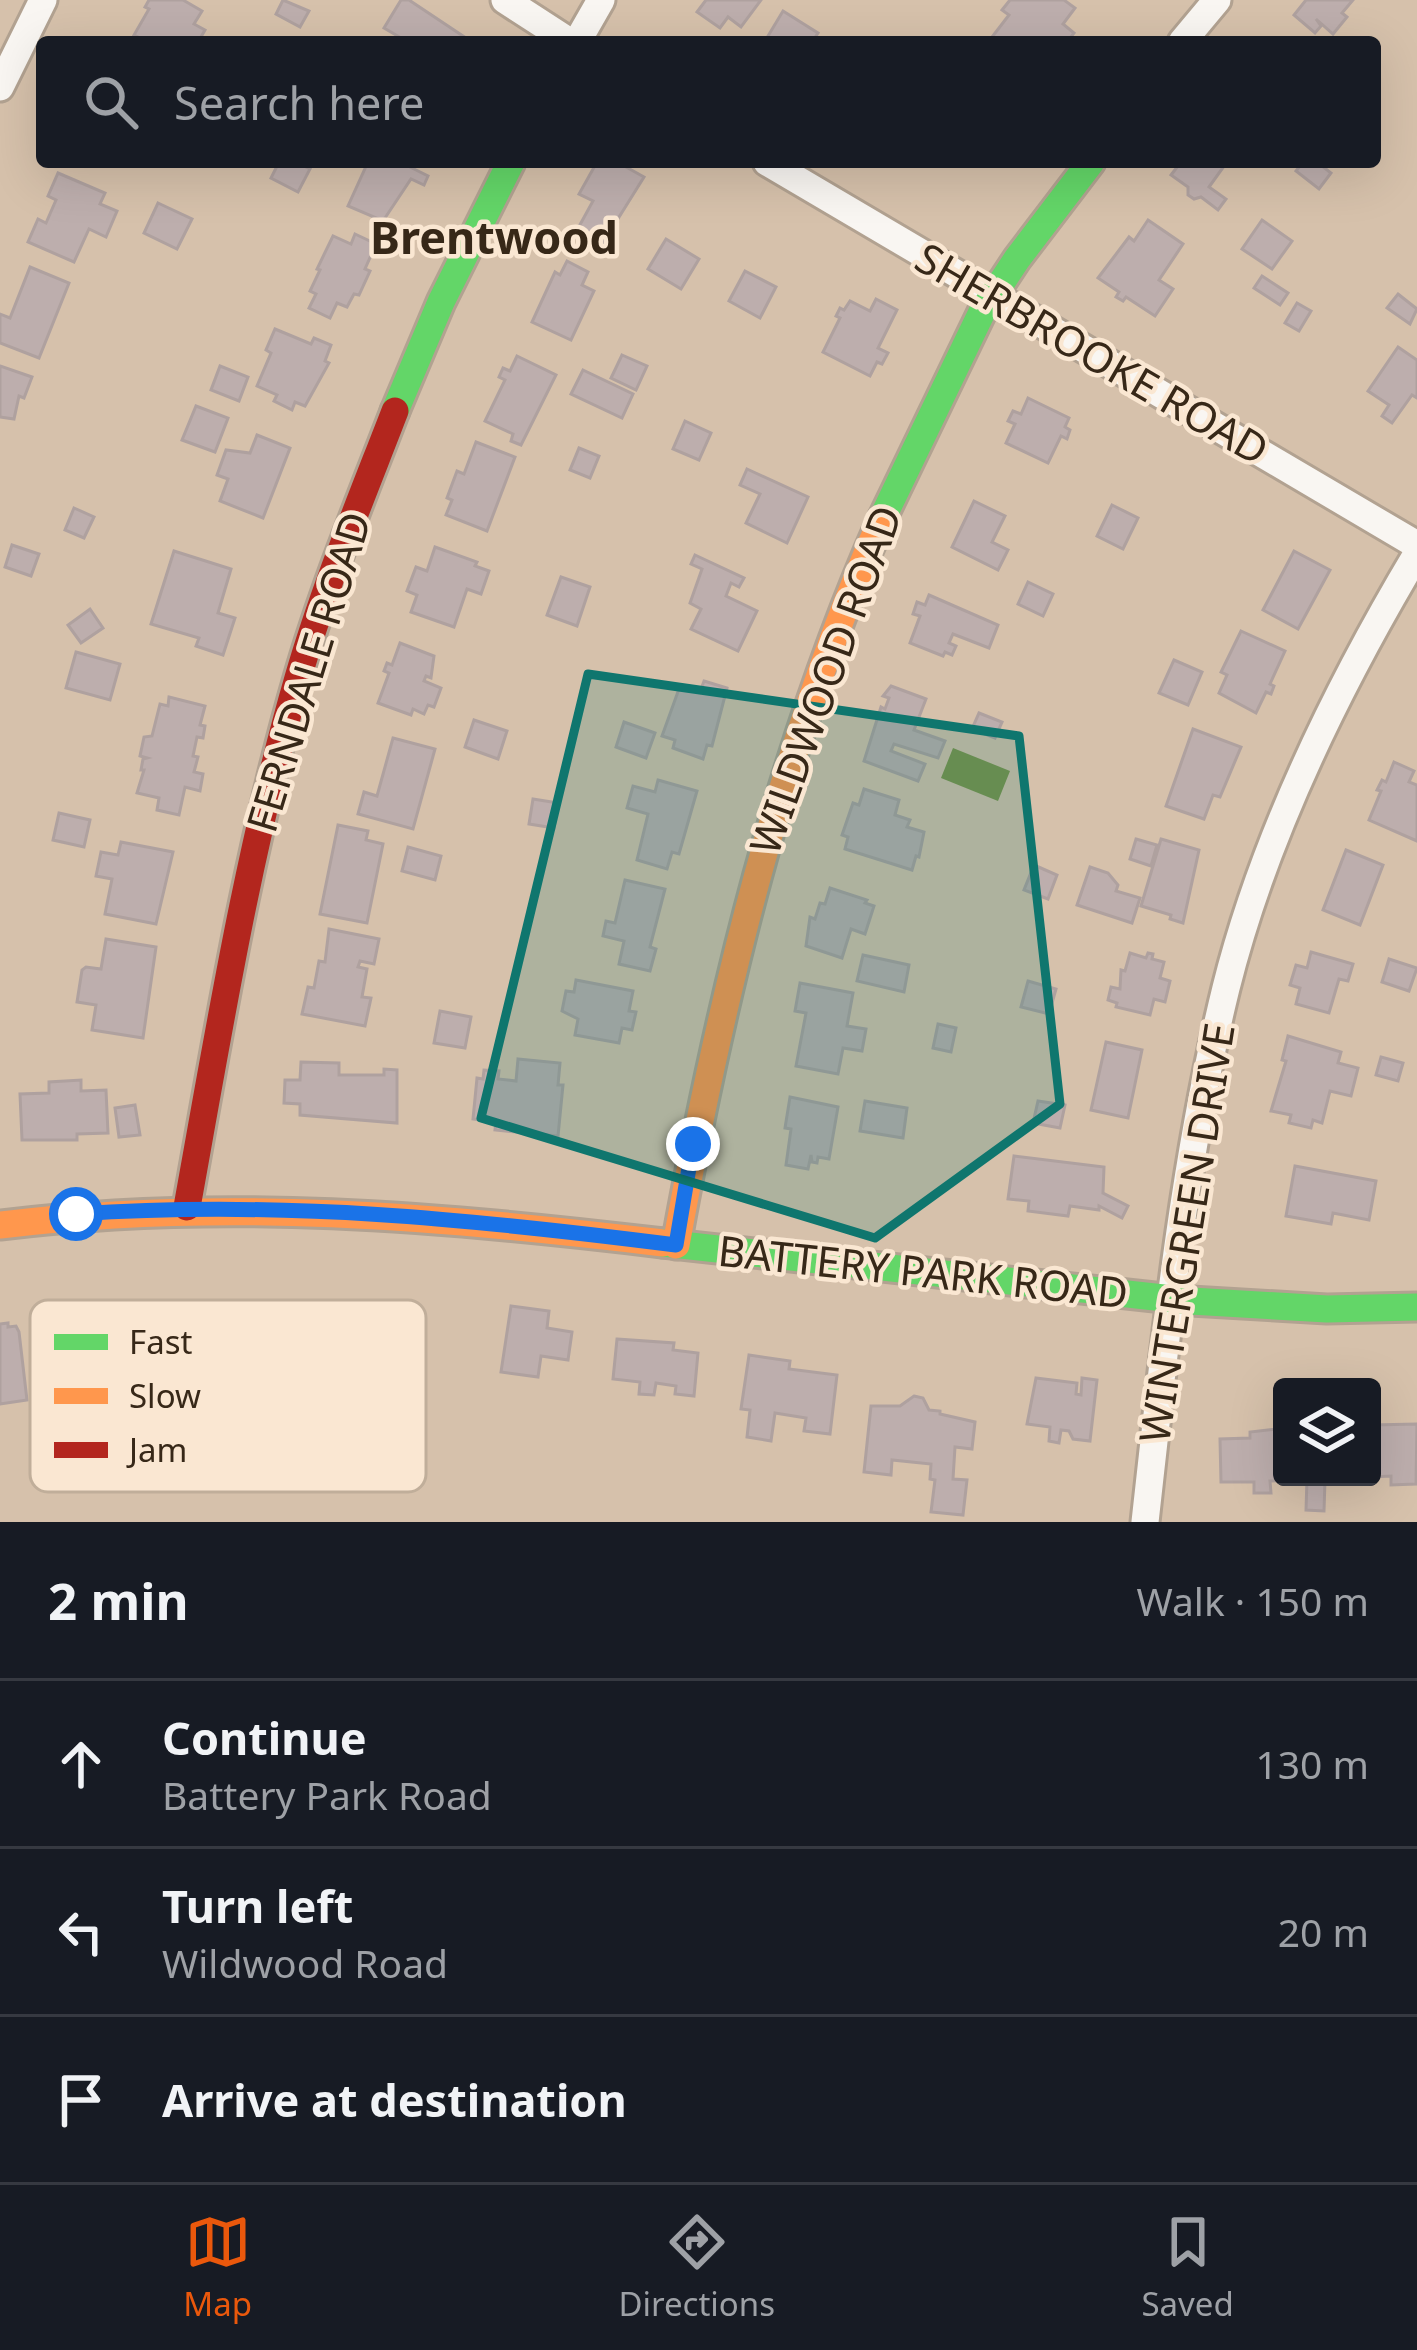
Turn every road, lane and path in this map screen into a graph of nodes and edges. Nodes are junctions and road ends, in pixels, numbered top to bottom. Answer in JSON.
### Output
{"nodes":[{"id":1,"x":43,"y":0,"type":"edge"},
{"id":2,"x":505,"y":0,"type":"edge"},
{"id":3,"x":602,"y":0,"type":"edge"},
{"id":4,"x":1217,"y":0,"type":"edge"},
{"id":5,"x":564,"y":36,"type":"edge"},
{"id":6,"x":578,"y":36,"type":"edge"},
{"id":7,"x":1187,"y":36,"type":"edge"},
{"id":8,"x":0,"y":87,"type":"edge"},
{"id":9,"x":508,"y":168,"type":"edge"},
{"id":10,"x":777,"y":168,"type":"edge"},
{"id":11,"x":1087,"y":168,"type":"edge"},
{"id":12,"x":992,"y":295,"type":"junction"},
{"id":13,"x":1417,"y":549,"type":"edge"},
{"id":14,"x":187,"y":1207,"type":"junction"},
{"id":15,"x":0,"y":1226,"type":"edge"},
{"id":16,"x":676,"y":1245,"type":"junction"},
{"id":17,"x":1172,"y":1299,"type":"junction"},
{"id":18,"x":1417,"y":1306,"type":"edge"},
{"id":19,"x":1145,"y":1522,"type":"edge"}],
"edges":[{"from":1,"to":8,"type":"street"},
{"from":2,"to":5,"type":"street"},
{"from":3,"to":6,"type":"street"},
{"from":4,"to":7,"type":"street"},
{"from":9,"to":14,"type":"street","name":"FERNDALE ROAD"},
{"from":10,"to":12,"type":"street","name":"SHERBROOKE ROAD"},
{"from":11,"to":12,"type":"street","name":"WILDWOOD ROAD"},
{"from":12,"to":13,"type":"street","name":"SHERBROOKE ROAD"},
{"from":12,"to":16,"type":"street","name":"WILDWOOD ROAD"},
{"from":13,"to":17,"type":"street","name":"WINTERGREEN DRIVE"},
{"from":14,"to":15,"type":"street","name":"BATTERY PARK ROAD"},
{"from":14,"to":16,"type":"street","name":"BATTERY PARK ROAD"},
{"from":16,"to":17,"type":"street","name":"BATTERY PARK ROAD"},
{"from":17,"to":18,"type":"street","name":"BATTERY PARK ROAD"},
{"from":17,"to":19,"type":"street","name":"WINTERGREEN DRIVE"}]}
